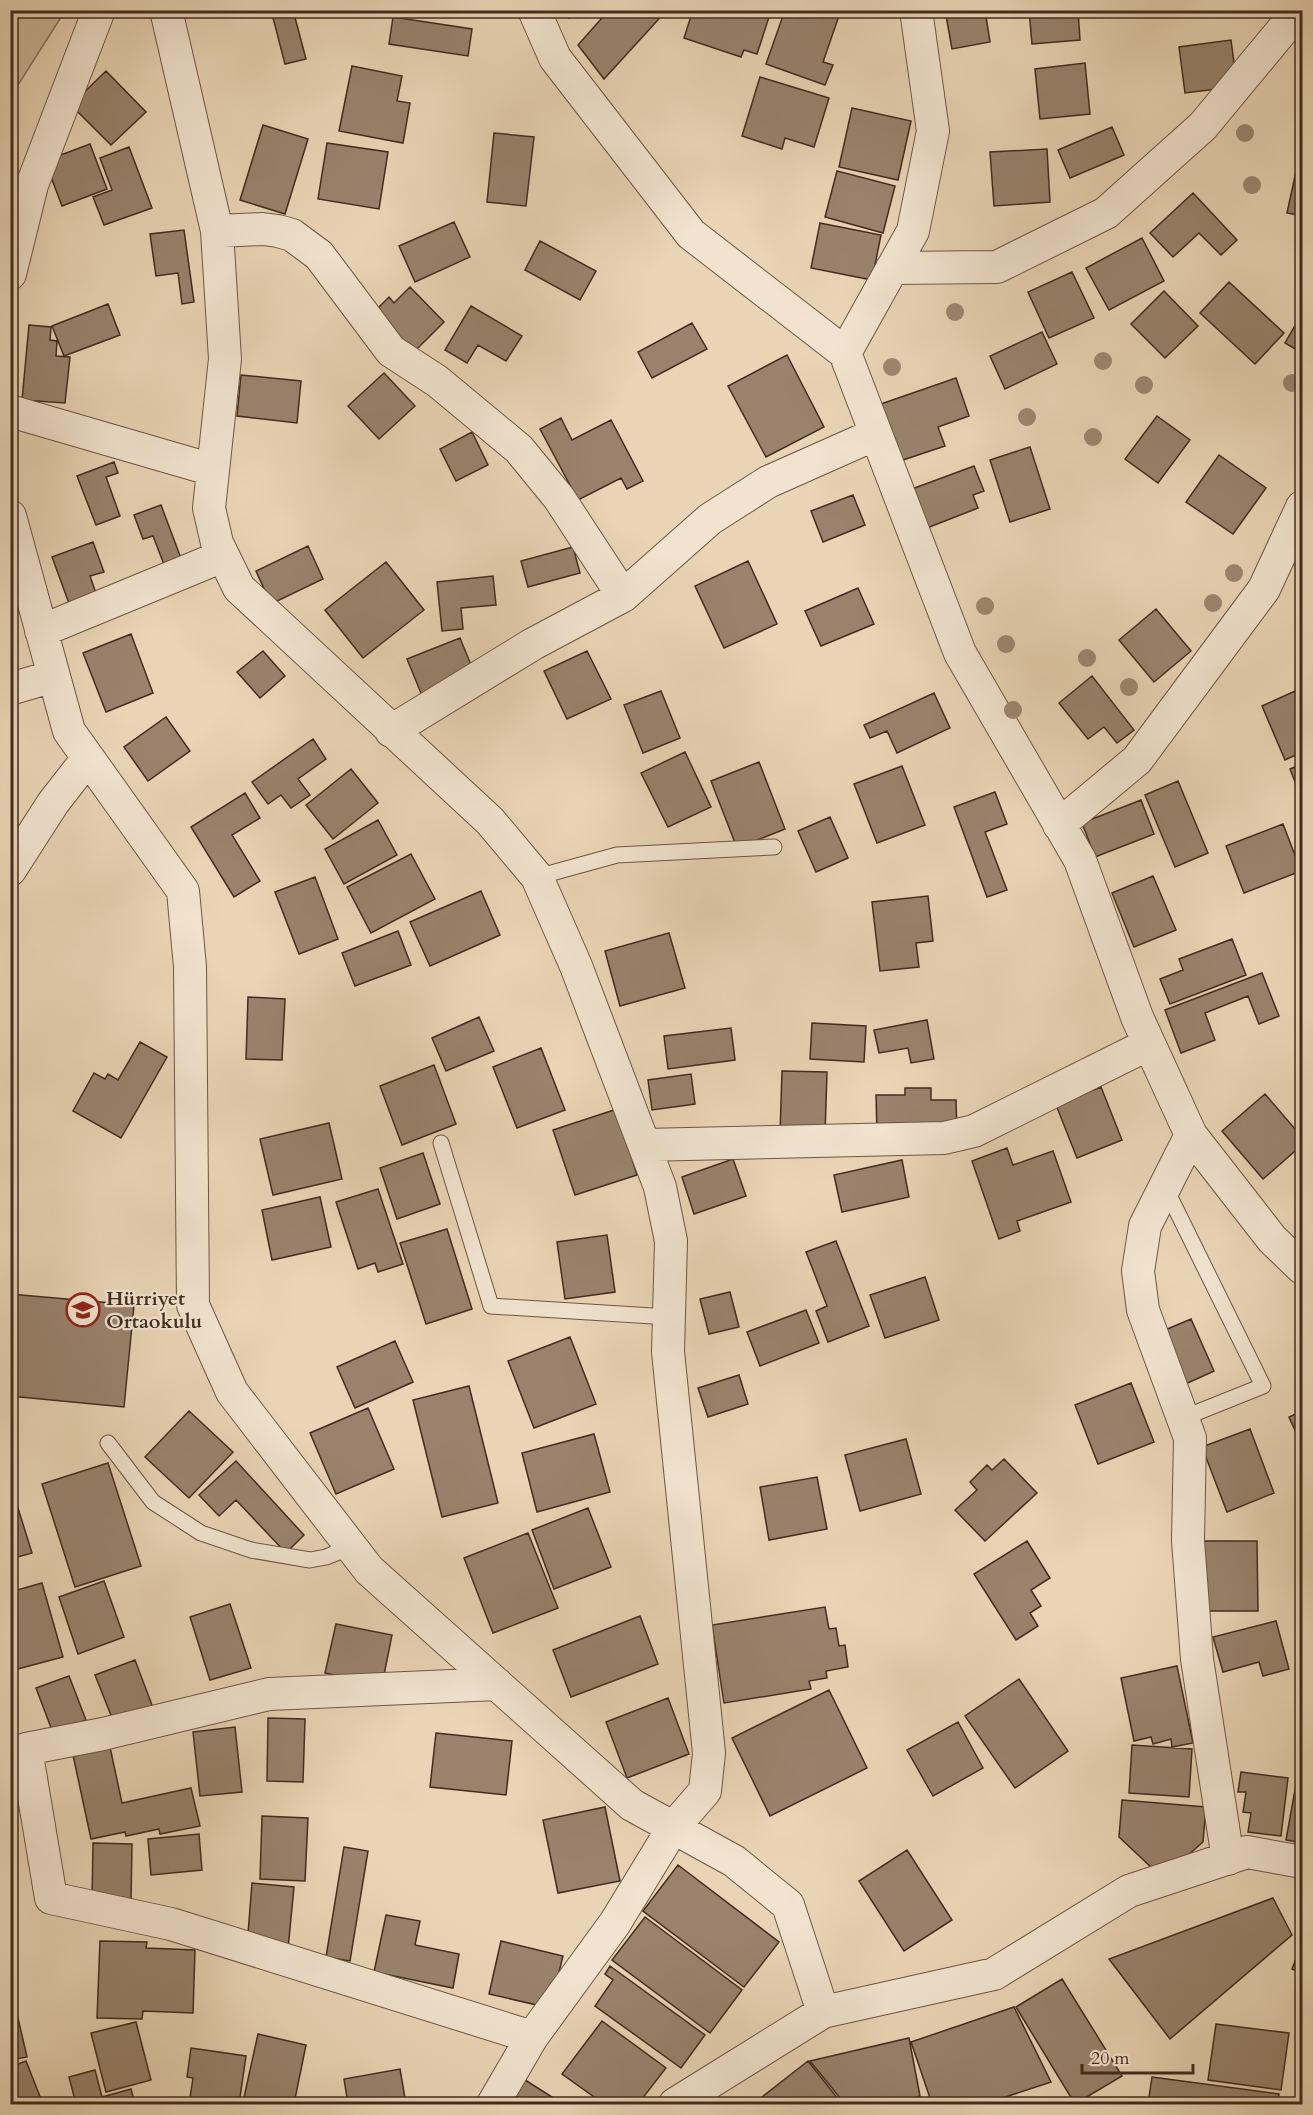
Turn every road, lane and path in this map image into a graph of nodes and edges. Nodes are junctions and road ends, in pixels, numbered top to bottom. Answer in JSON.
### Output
{"nodes":[{"id":1,"x":99,"y":10,"type":"edge"},
{"id":2,"x":166,"y":10,"type":"edge"},
{"id":3,"x":534,"y":10,"type":"edge"},
{"id":4,"x":916,"y":10,"type":"edge"},
{"id":5,"x":1299,"y":10,"type":"edge"},
{"id":6,"x":217,"y":231,"type":"junction"},
{"id":7,"x":892,"y":268,"type":"junction"},
{"id":8,"x":10,"y":274,"type":"edge"},
{"id":9,"x":845,"y":353,"type":"junction"},
{"id":10,"x":10,"y":411,"type":"edge"},
{"id":11,"x":876,"y":434,"type":"junction"},
{"id":12,"x":213,"y":470,"type":"junction"},
{"id":13,"x":1302,"y":507,"type":"edge"},
{"id":14,"x":10,"y":516,"type":"edge"},
{"id":15,"x":223,"y":556,"type":"junction"},
{"id":16,"x":623,"y":596,"type":"junction"},
{"id":17,"x":41,"y":631,"type":"junction"},
{"id":18,"x":54,"y":676,"type":"junction"},
{"id":19,"x":10,"y":689,"type":"edge"},
{"id":20,"x":391,"y":730,"type":"junction"},
{"id":21,"x":88,"y":758,"type":"junction"},
{"id":22,"x":1059,"y":825,"type":"junction"},
{"id":23,"x":774,"y":847,"type":"dead end"},
{"id":24,"x":10,"y":870,"type":"edge"},
{"id":25,"x":537,"y":877,"type":"junction"},
{"id":26,"x":1149,"y":1044,"type":"junction"},
{"id":27,"x":1191,"y":1135,"type":"junction"},
{"id":28,"x":441,"y":1143,"type":"dead end"},
{"id":29,"x":644,"y":1145,"type":"junction"},
{"id":30,"x":1165,"y":1187,"type":"junction"},
{"id":31,"x":1302,"y":1268,"type":"edge"},
{"id":32,"x":669,"y":1317,"type":"junction"},
{"id":33,"x":1183,"y":1418,"type":"junction"},
{"id":34,"x":108,"y":1443,"type":"dead end"},
{"id":35,"x":351,"y":1547,"type":"junction"},
{"id":36,"x":497,"y":1684,"type":"junction"},
{"id":37,"x":673,"y":1828,"type":"junction"},
{"id":38,"x":1228,"y":1859,"type":"junction"},
{"id":39,"x":1302,"y":1862,"type":"edge"},
{"id":40,"x":823,"y":2012,"type":"junction"},
{"id":41,"x":532,"y":2037,"type":"junction"},
{"id":42,"x":493,"y":2104,"type":"edge"},
{"id":43,"x":675,"y":2104,"type":"edge"}],
"edges":[{"from":1,"to":8,"type":"street"},
{"from":2,"to":6,"type":"street"},
{"from":3,"to":9,"type":"street"},
{"from":4,"to":7,"type":"street"},
{"from":5,"to":7,"type":"street"},
{"from":6,"to":12,"type":"street"},
{"from":6,"to":16,"type":"street"},
{"from":7,"to":9,"type":"street"},
{"from":9,"to":11,"type":"street"},
{"from":10,"to":12,"type":"street"},
{"from":11,"to":16,"type":"street"},
{"from":11,"to":22,"type":"street"},
{"from":12,"to":15,"type":"street"},
{"from":13,"to":22,"type":"street"},
{"from":14,"to":17,"type":"street"},
{"from":15,"to":17,"type":"street"},
{"from":15,"to":20,"type":"street"},
{"from":16,"to":20,"type":"street"},
{"from":17,"to":18,"type":"street"},
{"from":18,"to":19,"type":"street"},
{"from":18,"to":21,"type":"street"},
{"from":20,"to":25,"type":"street"},
{"from":21,"to":24,"type":"street"},
{"from":21,"to":35,"type":"street"},
{"from":22,"to":26,"type":"street"},
{"from":23,"to":25,"type":"lane"},
{"from":25,"to":29,"type":"street"},
{"from":26,"to":27,"type":"street"},
{"from":26,"to":29,"type":"street"},
{"from":27,"to":30,"type":"street"},
{"from":27,"to":31,"type":"street"},
{"from":28,"to":32,"type":"lane"},
{"from":29,"to":32,"type":"street"},
{"from":30,"to":33,"type":"street"},
{"from":30,"to":33,"type":"lane"},
{"from":32,"to":37,"type":"street"},
{"from":33,"to":38,"type":"street"},
{"from":34,"to":35,"type":"lane"},
{"from":35,"to":36,"type":"street"},
{"from":36,"to":37,"type":"street"},
{"from":36,"to":41,"type":"street"},
{"from":37,"to":40,"type":"street"},
{"from":37,"to":41,"type":"street"},
{"from":38,"to":39,"type":"street"},
{"from":38,"to":40,"type":"street"},
{"from":40,"to":43,"type":"street"},
{"from":41,"to":42,"type":"street"}]}
